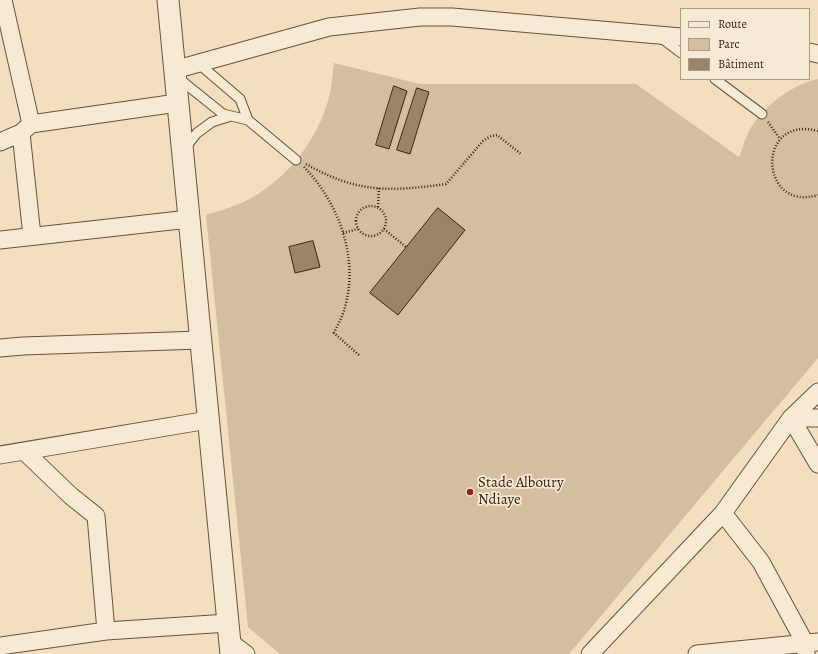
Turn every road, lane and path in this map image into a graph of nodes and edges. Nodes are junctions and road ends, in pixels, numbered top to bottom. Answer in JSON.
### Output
{"nodes":[{"id":1,"x":4,"y":0,"type":"edge"},
{"id":2,"x":168,"y":0,"type":"edge"},
{"id":3,"x":656,"y":34,"type":"junction"},
{"id":4,"x":680,"y":37,"type":"edge"},
{"id":5,"x":680,"y":52,"type":"edge"},
{"id":6,"x":198,"y":63,"type":"junction"},
{"id":7,"x":174,"y":72,"type":"junction"},
{"id":8,"x":716,"y":80,"type":"edge"},
{"id":9,"x":177,"y":103,"type":"junction"},
{"id":10,"x":762,"y":114,"type":"joint"},
{"id":11,"x":231,"y":116,"type":"junction"},
{"id":12,"x":248,"y":120,"type":"junction"},
{"id":13,"x":26,"y":129,"type":"junction"},
{"id":14,"x":818,"y":131,"type":"edge"},
{"id":15,"x":780,"y":140,"type":"junction"},
{"id":16,"x":0,"y":142,"type":"edge"},
{"id":17,"x":521,"y":154,"type":"dead end"},
{"id":18,"x":296,"y":160,"type":"junction"},
{"id":19,"x":183,"y":163,"type":"junction"},
{"id":20,"x":379,"y":188,"type":"junction"},
{"id":21,"x":818,"y":195,"type":"edge"},
{"id":22,"x":378,"y":207,"type":"junction"},
{"id":23,"x":189,"y":219,"type":"junction"},
{"id":24,"x":358,"y":229,"type":"junction"},
{"id":25,"x":384,"y":229,"type":"junction"},
{"id":26,"x":343,"y":233,"type":"junction"},
{"id":27,"x":32,"y":236,"type":"junction"},
{"id":28,"x":0,"y":240,"type":"edge"},
{"id":29,"x":406,"y":247,"type":"dead end"},
{"id":30,"x":200,"y":340,"type":"junction"},
{"id":31,"x":0,"y":348,"type":"edge"},
{"id":32,"x":360,"y":356,"type":"dead end"},
{"id":33,"x":818,"y":392,"type":"edge"},
{"id":34,"x":792,"y":418,"type":"junction"},
{"id":35,"x":818,"y":418,"type":"edge"},
{"id":36,"x":208,"y":420,"type":"junction"},
{"id":37,"x":24,"y":451,"type":"junction"},
{"id":38,"x":0,"y":455,"type":"edge"},
{"id":39,"x":818,"y":464,"type":"edge"},
{"id":40,"x":722,"y":513,"type":"junction"},
{"id":41,"x":106,"y":631,"type":"junction"},
{"id":42,"x":0,"y":642,"type":"edge"},
{"id":43,"x":234,"y":643,"type":"edge"},
{"id":44,"x":810,"y":646,"type":"edge"},
{"id":45,"x":590,"y":654,"type":"edge"},
{"id":46,"x":697,"y":654,"type":"edge"}],
"edges":[{"from":1,"to":13,"type":"street"},
{"from":2,"to":7,"type":"street"},
{"from":3,"to":4,"type":"street"},
{"from":3,"to":5,"type":"lane"},
{"from":3,"to":6,"type":"street"},
{"from":6,"to":7,"type":"street"},
{"from":6,"to":12,"type":"lane"},
{"from":7,"to":9,"type":"street"},
{"from":7,"to":11,"type":"lane"},
{"from":8,"to":10,"type":"lane"},
{"from":9,"to":13,"type":"street"},
{"from":9,"to":19,"type":"street"},
{"from":10,"to":15,"type":"path"},
{"from":11,"to":12,"type":"lane"},
{"from":11,"to":19,"type":"lane"},
{"from":12,"to":18,"type":"lane"},
{"from":13,"to":16,"type":"street"},
{"from":13,"to":27,"type":"street"},
{"from":14,"to":15,"type":"path"},
{"from":15,"to":21,"type":"path"},
{"from":17,"to":20,"type":"path"},
{"from":18,"to":20,"type":"path"},
{"from":18,"to":26,"type":"path"},
{"from":19,"to":23,"type":"street"},
{"from":20,"to":22,"type":"path"},
{"from":22,"to":24,"type":"path"},
{"from":22,"to":25,"type":"path"},
{"from":23,"to":27,"type":"street"},
{"from":23,"to":30,"type":"street"},
{"from":24,"to":25,"type":"path"},
{"from":24,"to":26,"type":"path"},
{"from":25,"to":29,"type":"path"},
{"from":26,"to":32,"type":"path"},
{"from":27,"to":28,"type":"street"},
{"from":30,"to":31,"type":"street"},
{"from":30,"to":36,"type":"street"},
{"from":33,"to":34,"type":"street"},
{"from":34,"to":35,"type":"street"},
{"from":34,"to":39,"type":"street"},
{"from":34,"to":40,"type":"street"},
{"from":36,"to":37,"type":"street"},
{"from":36,"to":43,"type":"street"},
{"from":37,"to":38,"type":"street"},
{"from":37,"to":41,"type":"street"},
{"from":40,"to":44,"type":"street"},
{"from":40,"to":45,"type":"street"},
{"from":41,"to":42,"type":"street"},
{"from":41,"to":43,"type":"street"},
{"from":44,"to":46,"type":"street"}]}
